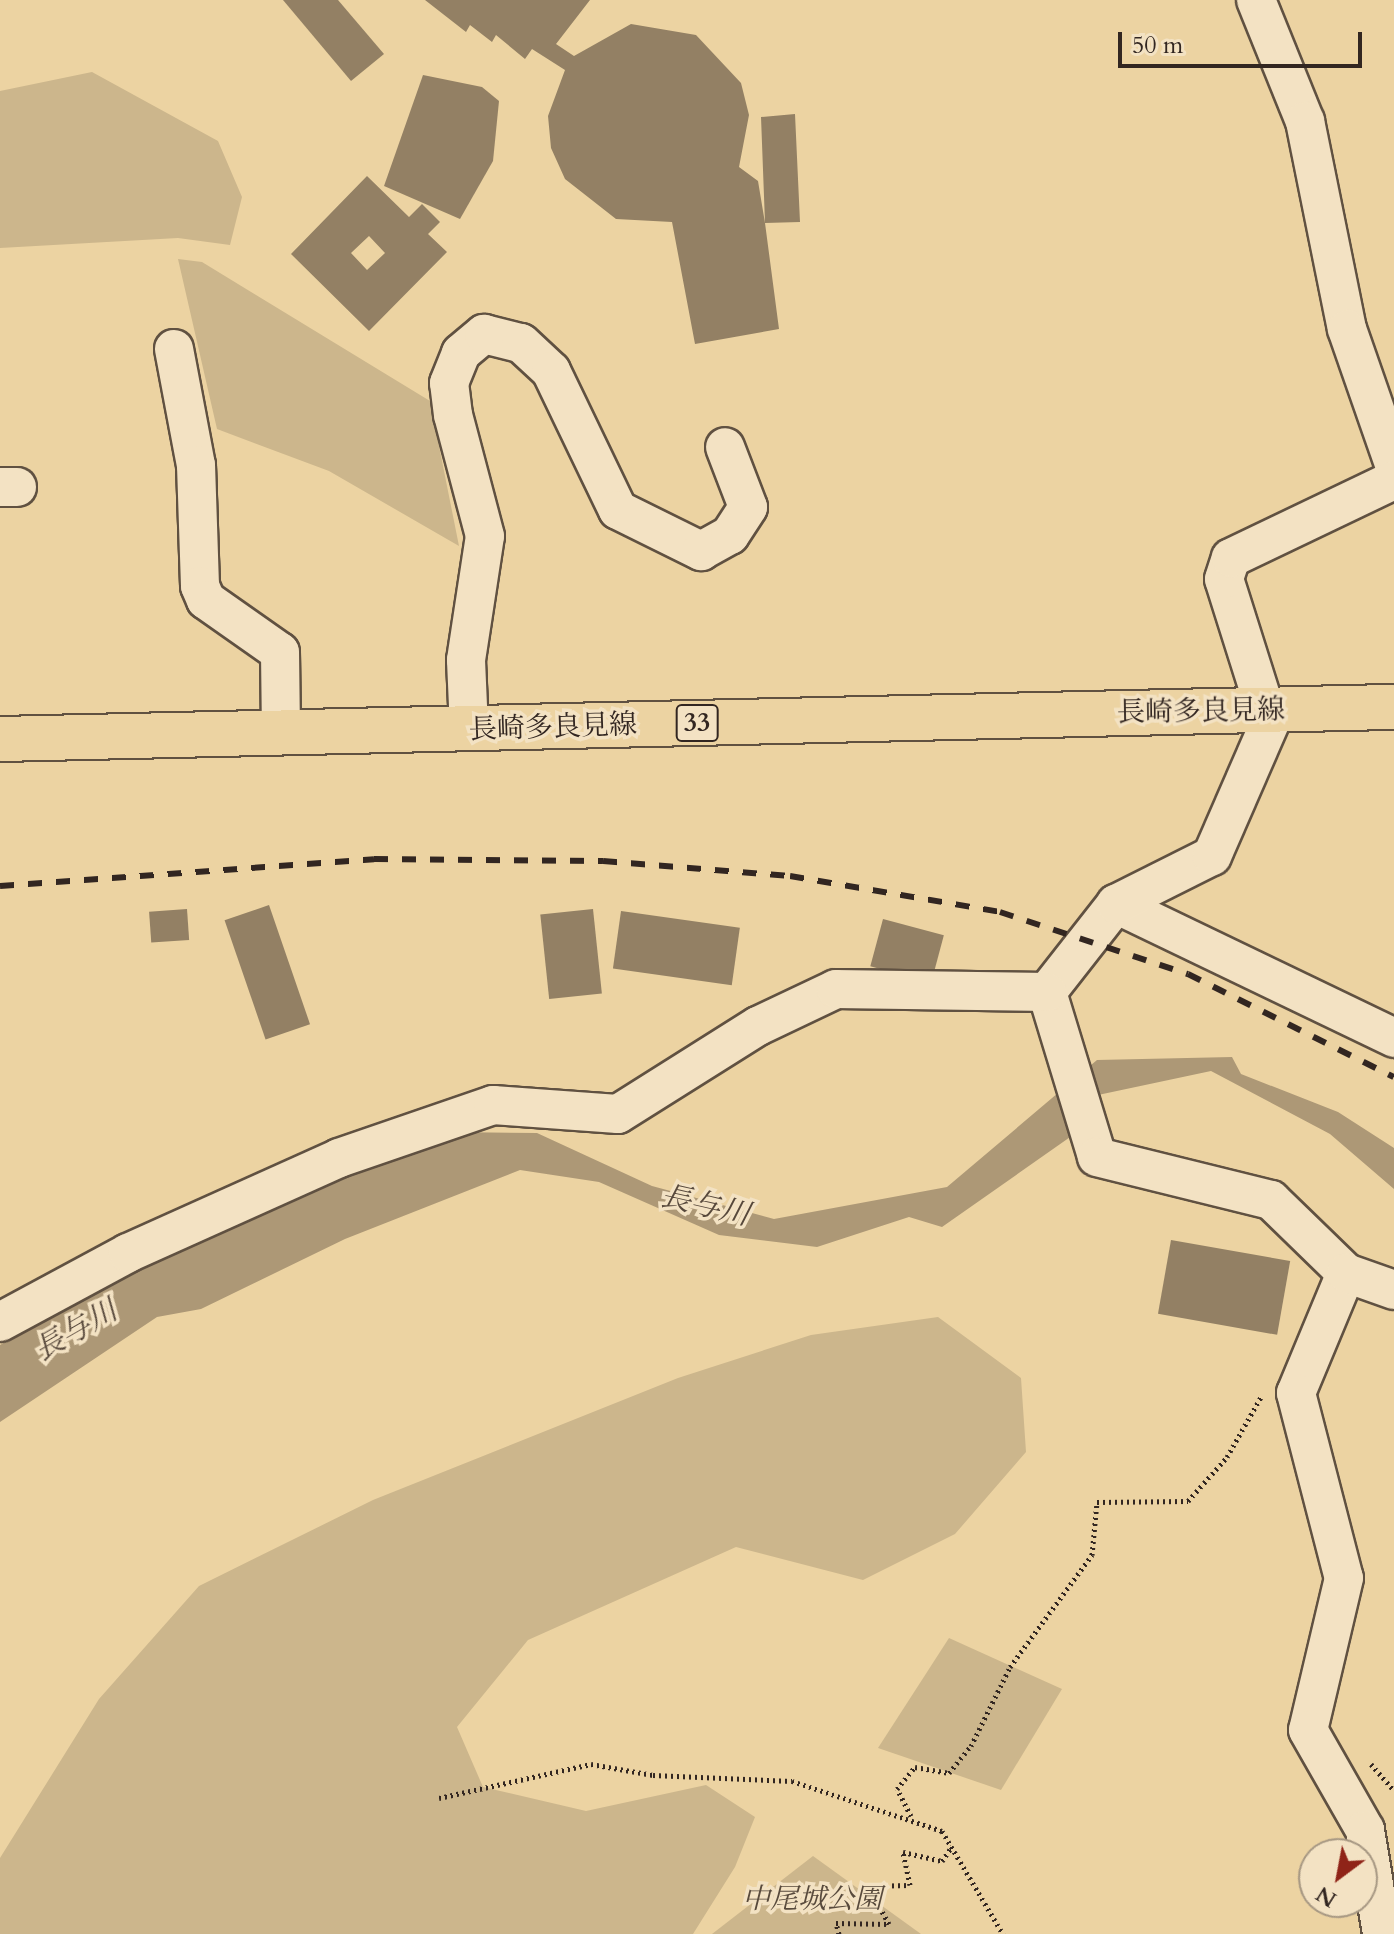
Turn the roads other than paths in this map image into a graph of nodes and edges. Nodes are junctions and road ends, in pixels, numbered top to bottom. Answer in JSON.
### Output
{"nodes":[{"id":1,"x":1256,"y":0,"type":"edge"},
{"id":2,"x":174,"y":349,"type":"dead end"},
{"id":3,"x":725,"y":447,"type":"dead end"},
{"id":4,"x":1394,"y":464,"type":"edge"},
{"id":5,"x":1394,"y":480,"type":"edge"},
{"id":6,"x":1394,"y":707,"type":"edge"},
{"id":7,"x":1271,"y":709,"type":"junction"},
{"id":8,"x":469,"y":729,"type":"junction"},
{"id":9,"x":281,"y":733,"type":"junction"},
{"id":10,"x":0,"y":739,"type":"edge"},
{"id":11,"x":1116,"y":904,"type":"junction"},
{"id":12,"x":1047,"y":992,"type":"junction"},
{"id":13,"x":1394,"y":1038,"type":"edge"},
{"id":14,"x":1346,"y":1273,"type":"junction"},
{"id":15,"x":1394,"y":1290,"type":"edge"},
{"id":16,"x":0,"y":1322,"type":"edge"},
{"id":17,"x":1382,"y":1934,"type":"edge"}],
"edges":[{"from":1,"to":4,"type":"street"},
{"from":2,"to":9,"type":"street"},
{"from":3,"to":8,"type":"street"},
{"from":5,"to":7,"type":"street"},
{"from":6,"to":7,"type":"main road","name":"長崎多良見線","number":"33"},
{"from":7,"to":8,"type":"main road","name":"長崎多良見線","number":"33"},
{"from":7,"to":11,"type":"street"},
{"from":8,"to":9,"type":"main road","name":"長崎多良見線","number":"33"},
{"from":9,"to":10,"type":"main road","name":"長崎多良見線","number":"33"},
{"from":11,"to":12,"type":"street"},
{"from":11,"to":13,"type":"street"},
{"from":12,"to":14,"type":"street"},
{"from":12,"to":16,"type":"street"},
{"from":14,"to":15,"type":"street"},
{"from":14,"to":17,"type":"street"}]}
